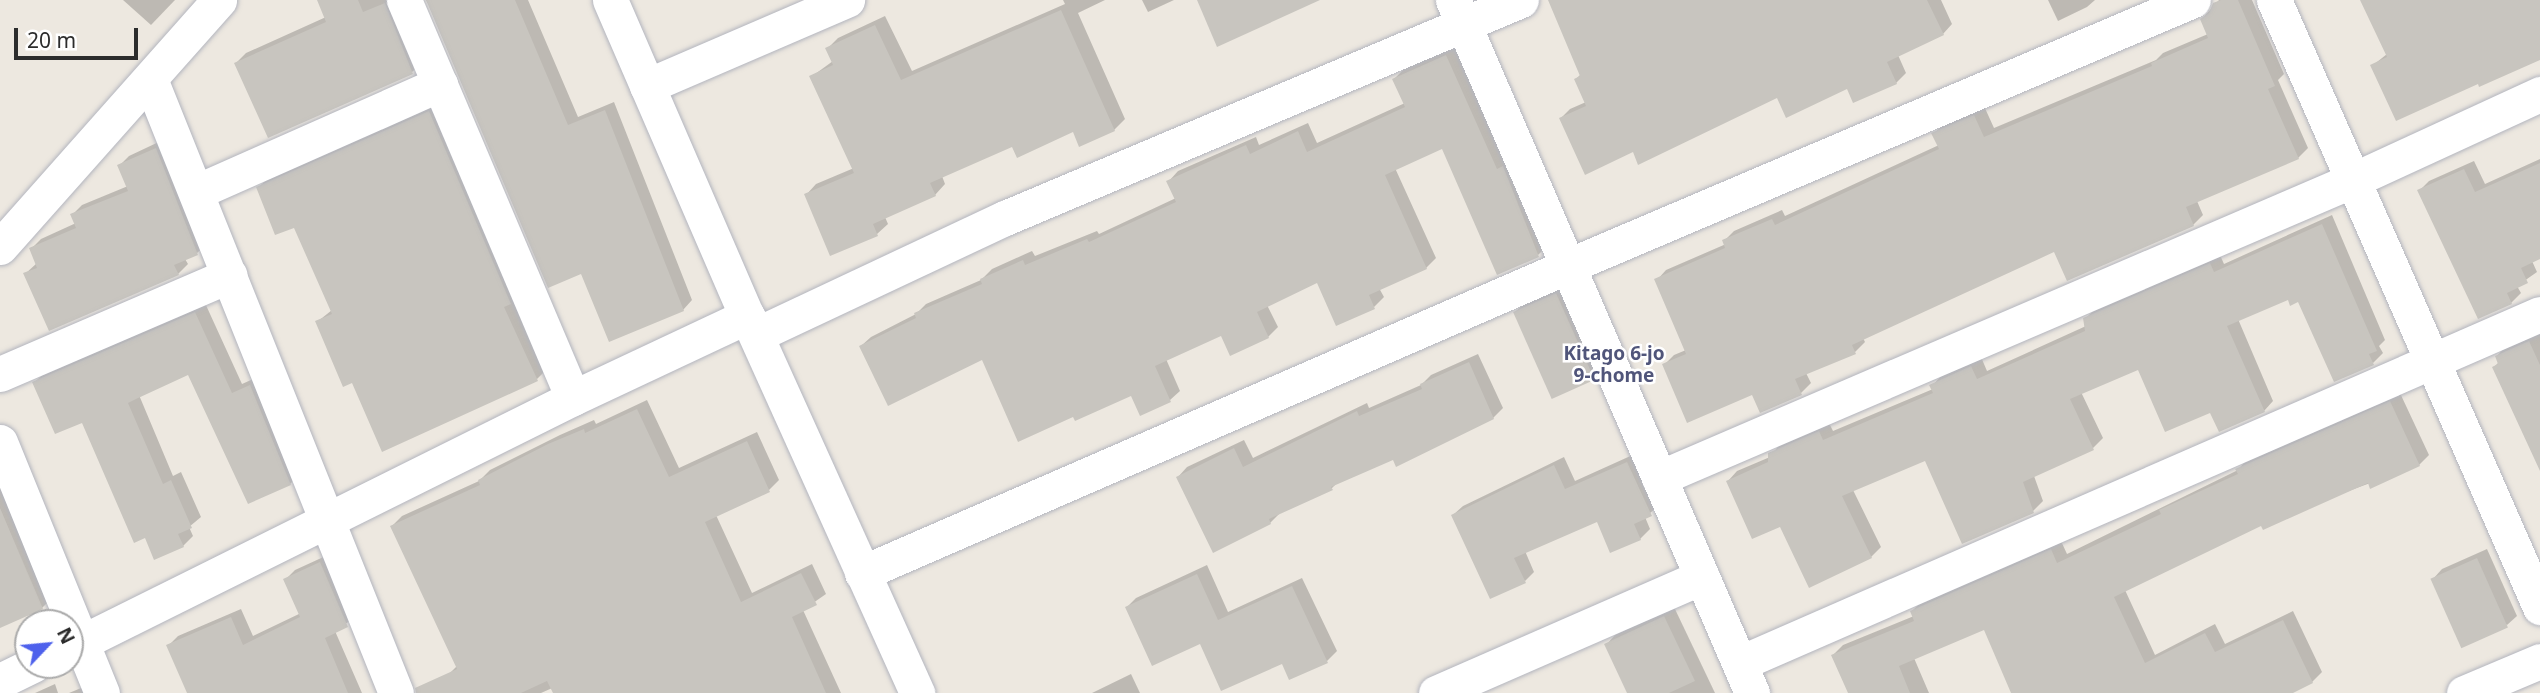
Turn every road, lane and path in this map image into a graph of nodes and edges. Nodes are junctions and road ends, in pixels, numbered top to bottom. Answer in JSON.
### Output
{"nodes":[{"id":1,"x":219,"y":0,"type":"edge"},
{"id":2,"x":404,"y":0,"type":"edge"},
{"id":3,"x":610,"y":0,"type":"edge"},
{"id":4,"x":847,"y":0,"type":"edge"},
{"id":5,"x":1521,"y":0,"type":"edge"},
{"id":6,"x":2193,"y":0,"type":"edge"},
{"id":7,"x":2274,"y":0,"type":"edge"},
{"id":8,"x":1458,"y":12,"type":"edge"},
{"id":9,"x":150,"y":79,"type":"junction"},
{"id":10,"x":440,"y":84,"type":"junction"},
{"id":11,"x":647,"y":86,"type":"junction"},
{"id":12,"x":2540,"y":94,"type":"edge"},
{"id":13,"x":2353,"y":180,"type":"junction"},
{"id":14,"x":195,"y":192,"type":"junction"},
{"id":15,"x":0,"y":247,"type":"edge"},
{"id":16,"x":1568,"y":266,"type":"junction"},
{"id":17,"x":230,"y":275,"type":"junction"},
{"id":18,"x":2540,"y":314,"type":"edge"},
{"id":19,"x":747,"y":316,"type":"junction"},
{"id":20,"x":2433,"y":363,"type":"junction"},
{"id":21,"x":0,"y":374,"type":"edge"},
{"id":22,"x":573,"y":398,"type":"junction"},
{"id":23,"x":0,"y":442,"type":"edge"},
{"id":24,"x":1660,"y":478,"type":"junction"},
{"id":25,"x":326,"y":523,"type":"junction"},
{"id":26,"x":862,"y":573,"type":"junction"},
{"id":27,"x":1702,"y":577,"type":"junction"},
{"id":28,"x":2540,"y":607,"type":"edge"},
{"id":29,"x":63,"y":609,"type":"edge"},
{"id":30,"x":84,"y":641,"type":"edge"},
{"id":31,"x":84,"y":660,"type":"edge"},
{"id":32,"x":2540,"y":661,"type":"edge"},
{"id":33,"x":1746,"y":678,"type":"edge"},
{"id":34,"x":102,"y":693,"type":"edge"},
{"id":35,"x":396,"y":693,"type":"edge"},
{"id":36,"x":917,"y":693,"type":"edge"},
{"id":37,"x":1436,"y":693,"type":"edge"},
{"id":38,"x":2464,"y":693,"type":"edge"}],
"edges":[{"from":1,"to":9,"type":"street"},
{"from":2,"to":10,"type":"street"},
{"from":3,"to":11,"type":"street"},
{"from":4,"to":11,"type":"street"},
{"from":5,"to":8,"type":"street"},
{"from":6,"to":16,"type":"street"},
{"from":7,"to":13,"type":"street"},
{"from":8,"to":16,"type":"street"},
{"from":8,"to":19,"type":"street"},
{"from":9,"to":14,"type":"street"},
{"from":9,"to":15,"type":"street"},
{"from":10,"to":14,"type":"street"},
{"from":10,"to":22,"type":"street"},
{"from":11,"to":19,"type":"street"},
{"from":12,"to":13,"type":"street"},
{"from":13,"to":20,"type":"street"},
{"from":13,"to":24,"type":"street"},
{"from":14,"to":17,"type":"street"},
{"from":16,"to":24,"type":"street"},
{"from":16,"to":26,"type":"street"},
{"from":17,"to":21,"type":"street"},
{"from":17,"to":25,"type":"street"},
{"from":18,"to":20,"type":"street"},
{"from":19,"to":22,"type":"street"},
{"from":19,"to":26,"type":"street"},
{"from":20,"to":28,"type":"street"},
{"from":20,"to":33,"type":"street"},
{"from":22,"to":25,"type":"street"},
{"from":23,"to":29,"type":"street"},
{"from":24,"to":27,"type":"street"},
{"from":25,"to":30,"type":"street"},
{"from":25,"to":35,"type":"street"},
{"from":26,"to":36,"type":"street"},
{"from":27,"to":33,"type":"street"},
{"from":27,"to":37,"type":"street"},
{"from":31,"to":34,"type":"street"},
{"from":32,"to":38,"type":"street"}]}
